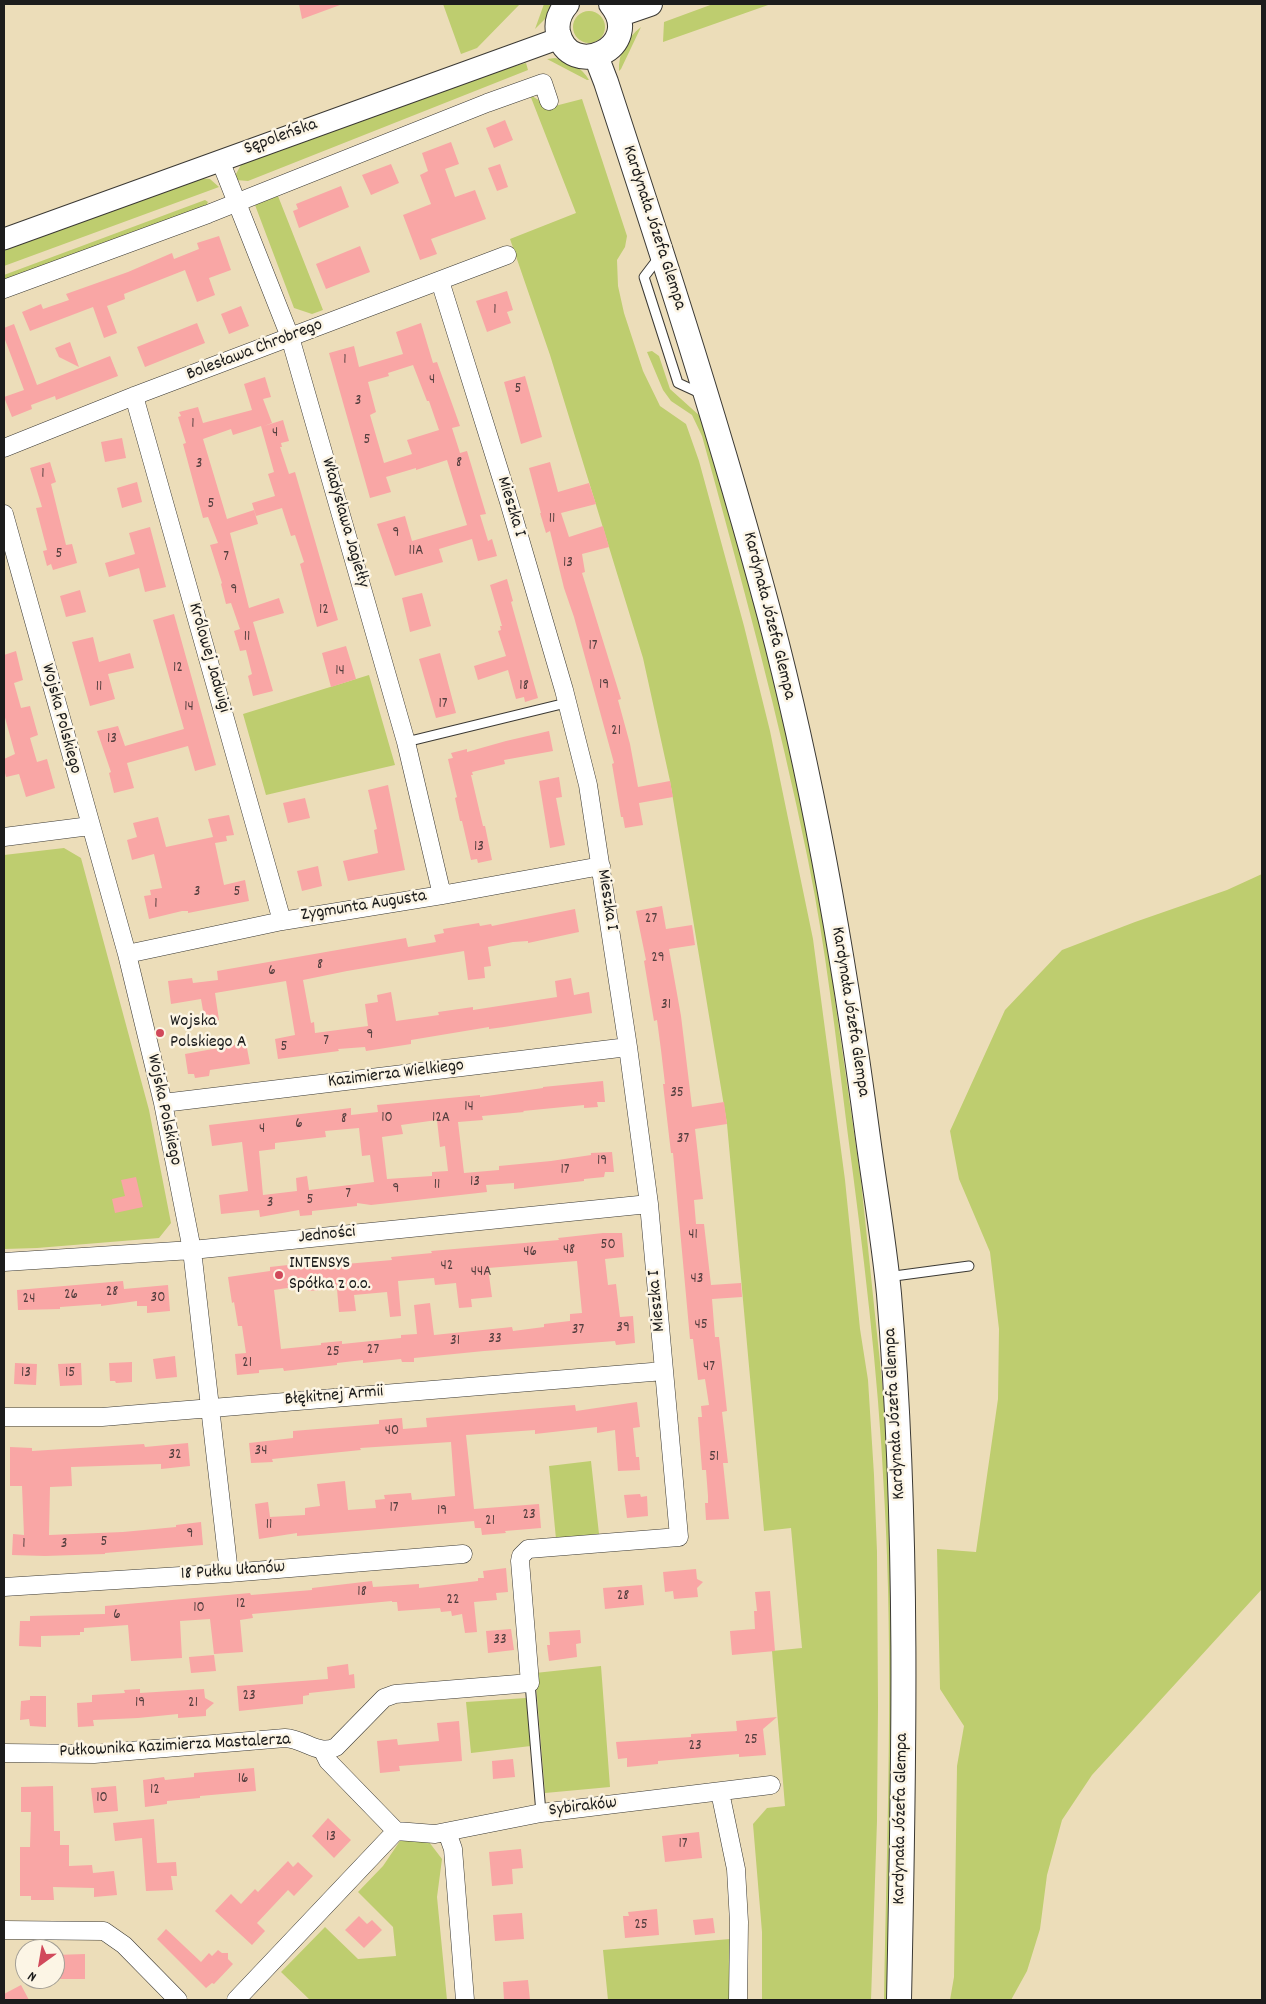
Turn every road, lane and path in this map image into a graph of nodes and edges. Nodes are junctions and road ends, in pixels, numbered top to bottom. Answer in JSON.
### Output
{"nodes":[{"id":1,"x":567,"y":4,"type":"edge"},
{"id":2,"x":650,"y":4,"type":"edge"},
{"id":3,"x":614,"y":9,"type":"edge"},
{"id":4,"x":560,"y":38,"type":"junction"},
{"id":5,"x":596,"y":56,"type":"junction"},
{"id":6,"x":549,"y":101,"type":"dead end"},
{"id":7,"x":220,"y":160,"type":"junction"},
{"id":8,"x":236,"y":203,"type":"junction"},
{"id":9,"x":4,"y":239,"type":"edge"},
{"id":10,"x":507,"y":255,"type":"dead end"},
{"id":11,"x":440,"y":280,"type":"junction"},
{"id":12,"x":4,"y":289,"type":"edge"},
{"id":13,"x":290,"y":337,"type":"junction"},
{"id":14,"x":134,"y":396,"type":"junction"},
{"id":15,"x":4,"y":448,"type":"edge"},
{"id":16,"x":4,"y":514,"type":"edge"},
{"id":17,"x":566,"y":703,"type":"junction"},
{"id":18,"x":406,"y":742,"type":"junction"},
{"id":19,"x":90,"y":826,"type":"junction"},
{"id":20,"x":4,"y":837,"type":"edge"},
{"id":21,"x":601,"y":866,"type":"junction"},
{"id":22,"x":442,"y":895,"type":"junction"},
{"id":23,"x":282,"y":921,"type":"junction"},
{"id":24,"x":127,"y":954,"type":"junction"},
{"id":25,"x":628,"y":1047,"type":"junction"},
{"id":26,"x":163,"y":1103,"type":"junction"},
{"id":27,"x":650,"y":1204,"type":"junction"},
{"id":28,"x":192,"y":1250,"type":"junction"},
{"id":29,"x":4,"y":1262,"type":"edge"},
{"id":30,"x":969,"y":1266,"type":"dead end"},
{"id":31,"x":887,"y":1277,"type":"junction"},
{"id":32,"x":664,"y":1371,"type":"junction"},
{"id":33,"x":211,"y":1407,"type":"junction"},
{"id":34,"x":4,"y":1417,"type":"edge"},
{"id":35,"x":463,"y":1554,"type":"dead end"},
{"id":36,"x":228,"y":1573,"type":"junction"},
{"id":37,"x":4,"y":1586,"type":"edge"},
{"id":38,"x":530,"y":1683,"type":"junction"},
{"id":39,"x":323,"y":1751,"type":"junction"},
{"id":40,"x":4,"y":1753,"type":"edge"},
{"id":41,"x":771,"y":1785,"type":"dead end"},
{"id":42,"x":720,"y":1792,"type":"junction"},
{"id":43,"x":541,"y":1813,"type":"junction"},
{"id":44,"x":396,"y":1831,"type":"junction"},
{"id":45,"x":447,"y":1832,"type":"junction"},
{"id":46,"x":4,"y":1930,"type":"edge"},
{"id":47,"x":178,"y":2000,"type":"edge"},
{"id":48,"x":236,"y":2000,"type":"edge"},
{"id":49,"x":465,"y":2000,"type":"edge"},
{"id":50,"x":738,"y":2000,"type":"edge"},
{"id":51,"x":899,"y":2000,"type":"edge"}],
"edges":[{"from":1,"to":4,"type":"main road"},
{"from":2,"to":3,"type":"main road"},
{"from":3,"to":5,"type":"main road"},
{"from":4,"to":5,"type":"main road"},
{"from":4,"to":7,"type":"street","name":"Sępoleńska"},
{"from":5,"to":31,"type":"main road","name":"Kardynała Józefa Glempa"},
{"from":6,"to":8,"type":"street"},
{"from":7,"to":8,"type":"street","name":"Władysława Jagiełły"},
{"from":7,"to":9,"type":"street","name":"Sępoleńska"},
{"from":8,"to":12,"type":"street"},
{"from":8,"to":13,"type":"street","name":"Władysława Jagiełły"},
{"from":10,"to":11,"type":"street","name":"Bolesława Chrobrego"},
{"from":11,"to":13,"type":"street","name":"Bolesława Chrobrego"},
{"from":11,"to":17,"type":"street","name":"Mieszka I"},
{"from":13,"to":14,"type":"street","name":"Bolesława Chrobrego"},
{"from":13,"to":18,"type":"street","name":"Władysława Jagiełły"},
{"from":14,"to":15,"type":"street","name":"Bolesława Chrobrego"},
{"from":14,"to":23,"type":"street","name":"Królowej Jadwigi"},
{"from":16,"to":19,"type":"street","name":"Wojska Polskiego"},
{"from":17,"to":18,"type":"lane"},
{"from":17,"to":21,"type":"street","name":"Mieszka I"},
{"from":18,"to":22,"type":"street","name":"Władysława Jagiełły"},
{"from":19,"to":20,"type":"street"},
{"from":19,"to":24,"type":"street","name":"Wojska Polskiego"},
{"from":21,"to":22,"type":"street","name":"Zygmunta Augusta"},
{"from":21,"to":25,"type":"street","name":"Mieszka I"},
{"from":22,"to":23,"type":"street","name":"Zygmunta Augusta"},
{"from":23,"to":24,"type":"street","name":"Zygmunta Augusta"},
{"from":24,"to":26,"type":"street","name":"Wojska Polskiego"},
{"from":25,"to":26,"type":"street","name":"Kazimierza Wielkiego"},
{"from":25,"to":27,"type":"street","name":"Mieszka I"},
{"from":26,"to":28,"type":"street","name":"Wojska Polskiego"},
{"from":27,"to":28,"type":"street","name":"Jedności"},
{"from":27,"to":32,"type":"street","name":"Mieszka I"},
{"from":28,"to":29,"type":"street","name":"Jedności"},
{"from":28,"to":33,"type":"street","name":"Wojska Polskiego"},
{"from":30,"to":31,"type":"lane"},
{"from":31,"to":51,"type":"main road","name":"Kardynała Józefa Glempa"},
{"from":32,"to":33,"type":"street","name":"Błękitnej Armii"},
{"from":32,"to":38,"type":"street","name":"Mieszka I"},
{"from":33,"to":34,"type":"street","name":"Błękitnej Armii"},
{"from":33,"to":36,"type":"street","name":"Wojska Polskiego"},
{"from":35,"to":36,"type":"street","name":"18 Pułku Ułanów"},
{"from":36,"to":37,"type":"street","name":"18 Pułku Ułanów"},
{"from":38,"to":39,"type":"street"},
{"from":38,"to":43,"type":"lane"},
{"from":39,"to":40,"type":"street","name":"Pułkownika Kazimierza Mastalerza"},
{"from":39,"to":44,"type":"street"},
{"from":41,"to":42,"type":"street","name":"Sybiraków"},
{"from":42,"to":43,"type":"street","name":"Sybiraków"},
{"from":42,"to":50,"type":"street"},
{"from":43,"to":45,"type":"street","name":"Sybiraków"},
{"from":44,"to":45,"type":"street","name":"Sybiraków"},
{"from":44,"to":48,"type":"street"},
{"from":45,"to":49,"type":"street"},
{"from":46,"to":47,"type":"street"}]}
